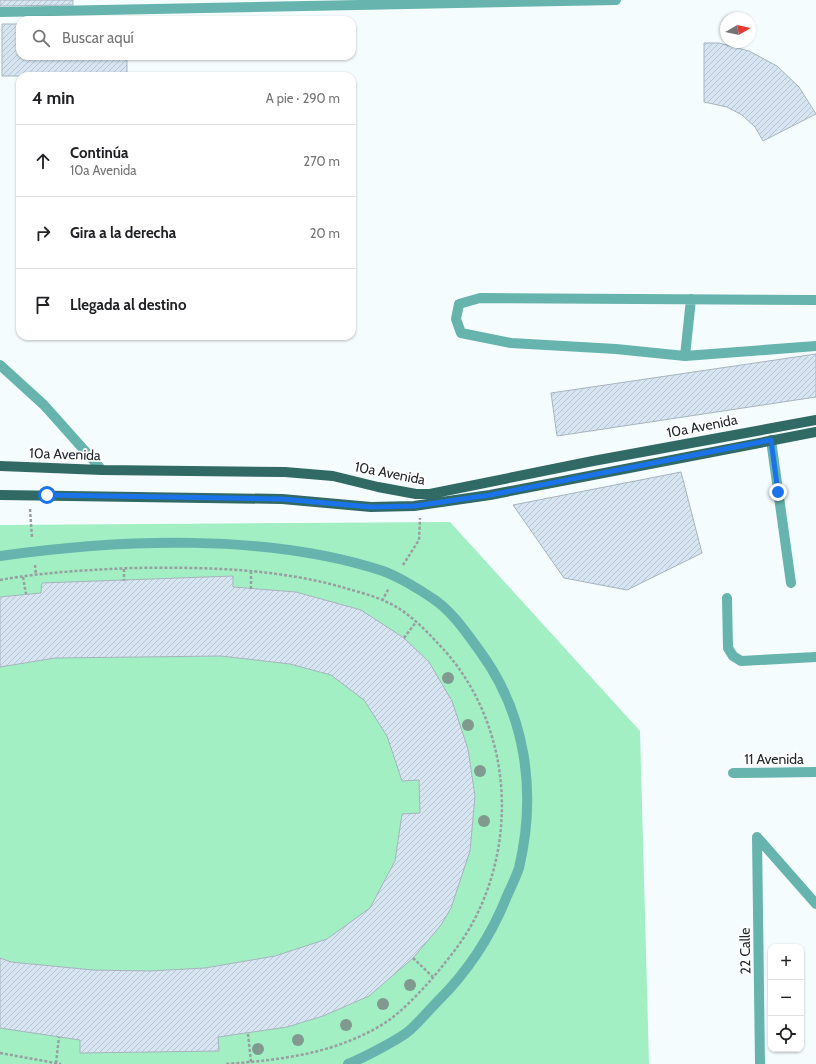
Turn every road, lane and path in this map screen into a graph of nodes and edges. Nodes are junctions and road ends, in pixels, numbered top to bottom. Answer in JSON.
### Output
{"nodes":[{"id":1,"x":616,"y":0,"type":"edge"},
{"id":2,"x":516,"y":1,"type":"edge"},
{"id":3,"x":547,"y":1,"type":"edge"},
{"id":4,"x":0,"y":12,"type":"edge"},
{"id":5,"x":691,"y":299,"type":"junction"},
{"id":6,"x":816,"y":300,"type":"edge"},
{"id":7,"x":816,"y":346,"type":"edge"},
{"id":8,"x":685,"y":356,"type":"junction"},
{"id":9,"x":0,"y":365,"type":"edge"},
{"id":10,"x":816,"y":420,"type":"edge"},
{"id":11,"x":816,"y":432,"type":"edge"},
{"id":12,"x":771,"y":440,"type":"junction"},
{"id":13,"x":0,"y":466,"type":"edge"},
{"id":14,"x":102,"y":470,"type":"junction"},
{"id":15,"x":0,"y":495,"type":"edge"},
{"id":16,"x":29,"y":495,"type":"junction"},
{"id":17,"x":420,"y":523,"type":"dead end"},
{"id":18,"x":34,"y":552,"type":"junction"},
{"id":19,"x":0,"y":556,"type":"edge"},
{"id":20,"x":407,"y":559,"type":"dead end"},
{"id":21,"x":124,"y":569,"type":"junction"},
{"id":22,"x":251,"y":571,"type":"junction"},
{"id":23,"x":36,"y":575,"type":"junction"},
{"id":24,"x":23,"y":577,"type":"junction"},
{"id":25,"x":0,"y":580,"type":"edge"},
{"id":26,"x":124,"y":581,"type":"dead end"},
{"id":27,"x":791,"y":583,"type":"dead end"},
{"id":28,"x":251,"y":589,"type":"dead end"},
{"id":29,"x":26,"y":594,"type":"dead end"},
{"id":30,"x":727,"y":598,"type":"dead end"},
{"id":31,"x":416,"y":622,"type":"junction"},
{"id":32,"x":404,"y":638,"type":"dead end"},
{"id":33,"x":816,"y":658,"type":"edge"},
{"id":34,"x":816,"y":772,"type":"edge"},
{"id":35,"x":733,"y":773,"type":"dead end"},
{"id":36,"x":816,"y":904,"type":"edge"},
{"id":37,"x":413,"y":958,"type":"dead end"},
{"id":38,"x":433,"y":977,"type":"junction"},
{"id":39,"x":248,"y":1034,"type":"dead end"},
{"id":40,"x":60,"y":1037,"type":"dead end"},
{"id":41,"x":0,"y":1053,"type":"edge"},
{"id":42,"x":251,"y":1062,"type":"junction"},
{"id":43,"x":56,"y":1063,"type":"edge"},
{"id":44,"x":61,"y":1064,"type":"edge"},
{"id":45,"x":226,"y":1064,"type":"edge"},
{"id":46,"x":348,"y":1064,"type":"edge"},
{"id":47,"x":760,"y":1064,"type":"edge"}],
"edges":[{"from":1,"to":3,"type":"street"},
{"from":2,"to":3,"type":"street"},
{"from":2,"to":4,"type":"street"},
{"from":5,"to":6,"type":"street"},
{"from":5,"to":8,"type":"street"},
{"from":5,"to":8,"type":"street"},
{"from":7,"to":8,"type":"street"},
{"from":9,"to":14,"type":"street"},
{"from":10,"to":14,"type":"main road","name":"10a Avenida"},
{"from":11,"to":12,"type":"main road","name":"10a Avenida"},
{"from":12,"to":16,"type":"main road","name":"10a Avenida"},
{"from":12,"to":27,"type":"street"},
{"from":13,"to":14,"type":"main road","name":"10a Avenida"},
{"from":15,"to":16,"type":"main road","name":"10a Avenida"},
{"from":16,"to":18,"type":"path"},
{"from":17,"to":20,"type":"path"},
{"from":18,"to":19,"type":"street"},
{"from":18,"to":23,"type":"path"},
{"from":18,"to":46,"type":"street"},
{"from":21,"to":22,"type":"path"},
{"from":21,"to":23,"type":"path"},
{"from":21,"to":26,"type":"path"},
{"from":22,"to":28,"type":"path"},
{"from":22,"to":31,"type":"path"},
{"from":23,"to":24,"type":"path"},
{"from":24,"to":25,"type":"path"},
{"from":24,"to":29,"type":"path"},
{"from":30,"to":33,"type":"street"},
{"from":31,"to":32,"type":"path"},
{"from":31,"to":38,"type":"path"},
{"from":34,"to":35,"type":"street","name":"11 Avenida"},
{"from":36,"to":47,"type":"street","name":"22 Calle"},
{"from":37,"to":38,"type":"path"},
{"from":38,"to":42,"type":"path"},
{"from":39,"to":42,"type":"path"},
{"from":40,"to":43,"type":"path"},
{"from":41,"to":43,"type":"path"},
{"from":42,"to":45,"type":"path"},
{"from":43,"to":44,"type":"path"}]}
